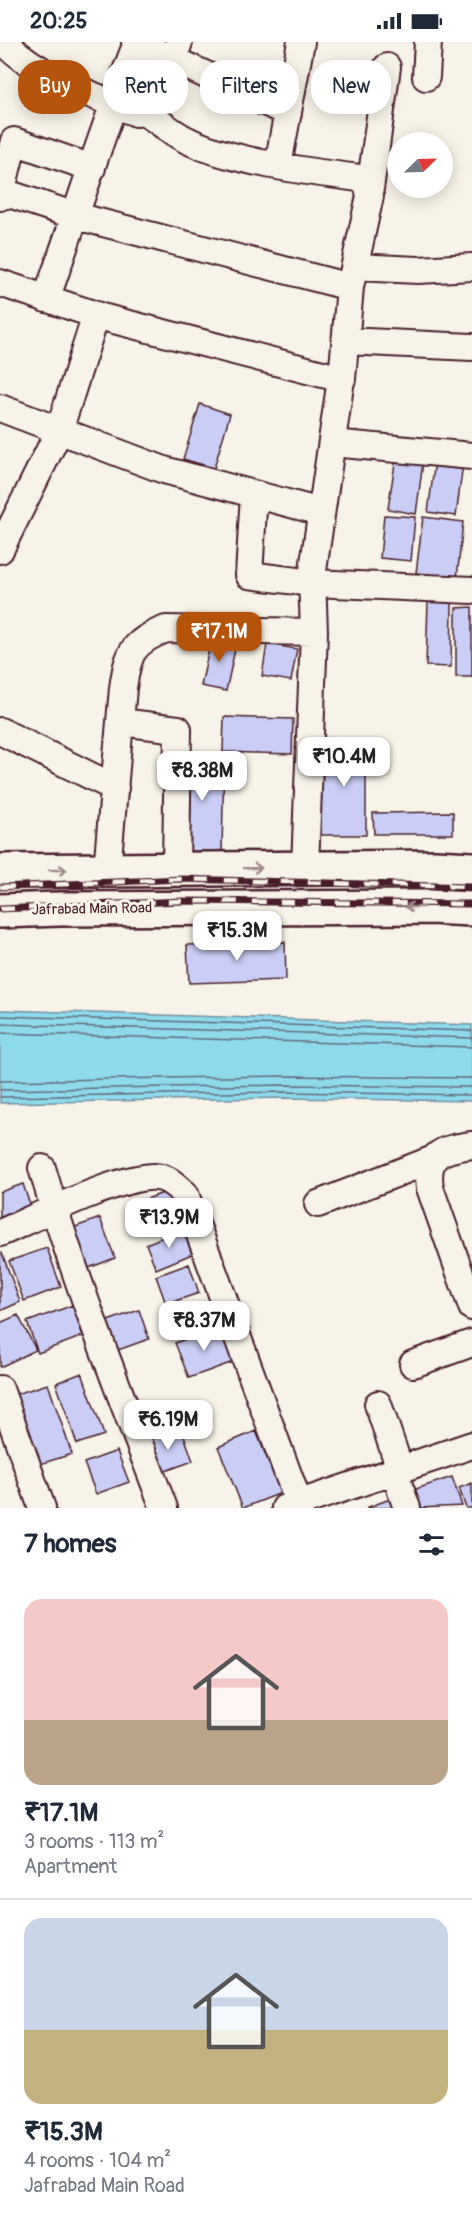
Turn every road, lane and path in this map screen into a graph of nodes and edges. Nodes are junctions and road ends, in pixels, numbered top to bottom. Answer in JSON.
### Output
{"nodes":[{"id":1,"x":4,"y":42,"type":"edge"},
{"id":2,"x":301,"y":42,"type":"edge"},
{"id":3,"x":428,"y":42,"type":"edge"},
{"id":4,"x":136,"y":43,"type":"edge"},
{"id":5,"x":176,"y":51,"type":"edge"},
{"id":6,"x":129,"y":60,"type":"edge"},
{"id":7,"x":298,"y":60,"type":"edge"},
{"id":8,"x":200,"y":64,"type":"edge"},
{"id":9,"x":426,"y":77,"type":"dead end"},
{"id":10,"x":103,"y":99,"type":"edge"},
{"id":11,"x":109,"y":114,"type":"edge"},
{"id":12,"x":147,"y":114,"type":"edge"},
{"id":13,"x":288,"y":114,"type":"edge"},
{"id":14,"x":380,"y":114,"type":"edge"},
{"id":15,"x":278,"y":165,"type":"junction"},
{"id":16,"x":92,"y":168,"type":"junction"},
{"id":17,"x":370,"y":189,"type":"junction"},
{"id":18,"x":0,"y":193,"type":"edge"},
{"id":19,"x":76,"y":216,"type":"junction"},
{"id":20,"x":472,"y":267,"type":"edge"},
{"id":21,"x":352,"y":277,"type":"junction"},
{"id":22,"x":0,"y":283,"type":"edge"},
{"id":23,"x":46,"y":298,"type":"junction"},
{"id":24,"x":96,"y":315,"type":"junction"},
{"id":25,"x":345,"y":341,"type":"junction"},
{"id":26,"x":472,"y":347,"type":"edge"},
{"id":27,"x":341,"y":379,"type":"junction"},
{"id":28,"x":0,"y":408,"type":"edge"},
{"id":29,"x":59,"y":431,"type":"junction"},
{"id":30,"x":332,"y":444,"type":"junction"},
{"id":31,"x":472,"y":456,"type":"edge"},
{"id":32,"x":254,"y":494,"type":"junction"},
{"id":33,"x":321,"y":512,"type":"junction"},
{"id":34,"x":0,"y":550,"type":"edge"},
{"id":35,"x":312,"y":583,"type":"junction"},
{"id":36,"x":472,"y":590,"type":"edge"},
{"id":37,"x":314,"y":632,"type":"junction"},
{"id":38,"x":120,"y":722,"type":"junction"},
{"id":39,"x":0,"y":731,"type":"edge"},
{"id":40,"x":115,"y":788,"type":"junction"},
{"id":41,"x":8,"y":865,"type":"edge"},
{"id":42,"x":305,"y":868,"type":"junction"},
{"id":43,"x":176,"y":869,"type":"junction"},
{"id":44,"x":472,"y":869,"type":"edge"},
{"id":45,"x":107,"y":870,"type":"junction"},
{"id":46,"x":472,"y":909,"type":"edge"},
{"id":47,"x":0,"y":911,"type":"edge"},
{"id":48,"x":472,"y":1145,"type":"edge"},
{"id":49,"x":431,"y":1160,"type":"junction"},
{"id":50,"x":42,"y":1168,"type":"dead end"},
{"id":51,"x":318,"y":1204,"type":"dead end"},
{"id":52,"x":55,"y":1210,"type":"junction"},
{"id":53,"x":0,"y":1233,"type":"edge"},
{"id":54,"x":469,"y":1292,"type":"edge"},
{"id":55,"x":472,"y":1342,"type":"edge"},
{"id":56,"x":413,"y":1364,"type":"dead end"},
{"id":57,"x":0,"y":1389,"type":"edge"},
{"id":58,"x":378,"y":1404,"type":"dead end"},
{"id":59,"x":472,"y":1444,"type":"edge"},
{"id":60,"x":397,"y":1470,"type":"junction"},
{"id":61,"x":292,"y":1506,"type":"edge"},
{"id":62,"x":42,"y":1508,"type":"edge"},
{"id":63,"x":164,"y":1508,"type":"edge"},
{"id":64,"x":407,"y":1508,"type":"edge"}],
"edges":[{"from":1,"to":10,"type":"street"},
{"from":2,"to":7,"type":"street"},
{"from":3,"to":9,"type":"street"},
{"from":4,"to":5,"type":"street"},
{"from":4,"to":6,"type":"street"},
{"from":5,"to":8,"type":"street"},
{"from":11,"to":16,"type":"street"},
{"from":12,"to":15,"type":"street"},
{"from":13,"to":15,"type":"street"},
{"from":14,"to":17,"type":"street"},
{"from":15,"to":17,"type":"street"},
{"from":16,"to":18,"type":"street"},
{"from":16,"to":19,"type":"street"},
{"from":17,"to":21,"type":"street"},
{"from":18,"to":19,"type":"street"},
{"from":19,"to":21,"type":"street"},
{"from":19,"to":23,"type":"street"},
{"from":20,"to":21,"type":"street"},
{"from":21,"to":25,"type":"street"},
{"from":22,"to":23,"type":"street"},
{"from":23,"to":24,"type":"street"},
{"from":24,"to":27,"type":"street"},
{"from":24,"to":29,"type":"street"},
{"from":25,"to":26,"type":"street"},
{"from":25,"to":27,"type":"street"},
{"from":27,"to":30,"type":"street"},
{"from":28,"to":29,"type":"street"},
{"from":29,"to":32,"type":"street"},
{"from":29,"to":34,"type":"street"},
{"from":30,"to":31,"type":"street"},
{"from":30,"to":33,"type":"street"},
{"from":32,"to":33,"type":"street"},
{"from":32,"to":35,"type":"street"},
{"from":33,"to":35,"type":"street"},
{"from":35,"to":36,"type":"street"},
{"from":35,"to":37,"type":"street"},
{"from":37,"to":38,"type":"street"},
{"from":37,"to":42,"type":"street"},
{"from":38,"to":40,"type":"street"},
{"from":38,"to":43,"type":"street"},
{"from":39,"to":40,"type":"street"},
{"from":40,"to":45,"type":"street"},
{"from":41,"to":45,"type":"main road","one_way":true},
{"from":43,"to":42,"type":"main road","one_way":true},
{"from":42,"to":44,"type":"main road"},
{"from":43,"to":45,"type":"main road"},
{"from":46,"to":47,"type":"main road","name":"Jafrabad Main Road","one_way":true},
{"from":48,"to":49,"type":"street"},
{"from":49,"to":51,"type":"street"},
{"from":49,"to":54,"type":"street"},
{"from":50,"to":52,"type":"street"},
{"from":52,"to":53,"type":"street"},
{"from":52,"to":61,"type":"street"},
{"from":52,"to":63,"type":"street"},
{"from":55,"to":56,"type":"street"},
{"from":57,"to":62,"type":"street"},
{"from":58,"to":60,"type":"street"},
{"from":59,"to":60,"type":"street"},
{"from":60,"to":61,"type":"street"},
{"from":60,"to":64,"type":"street"}]}
